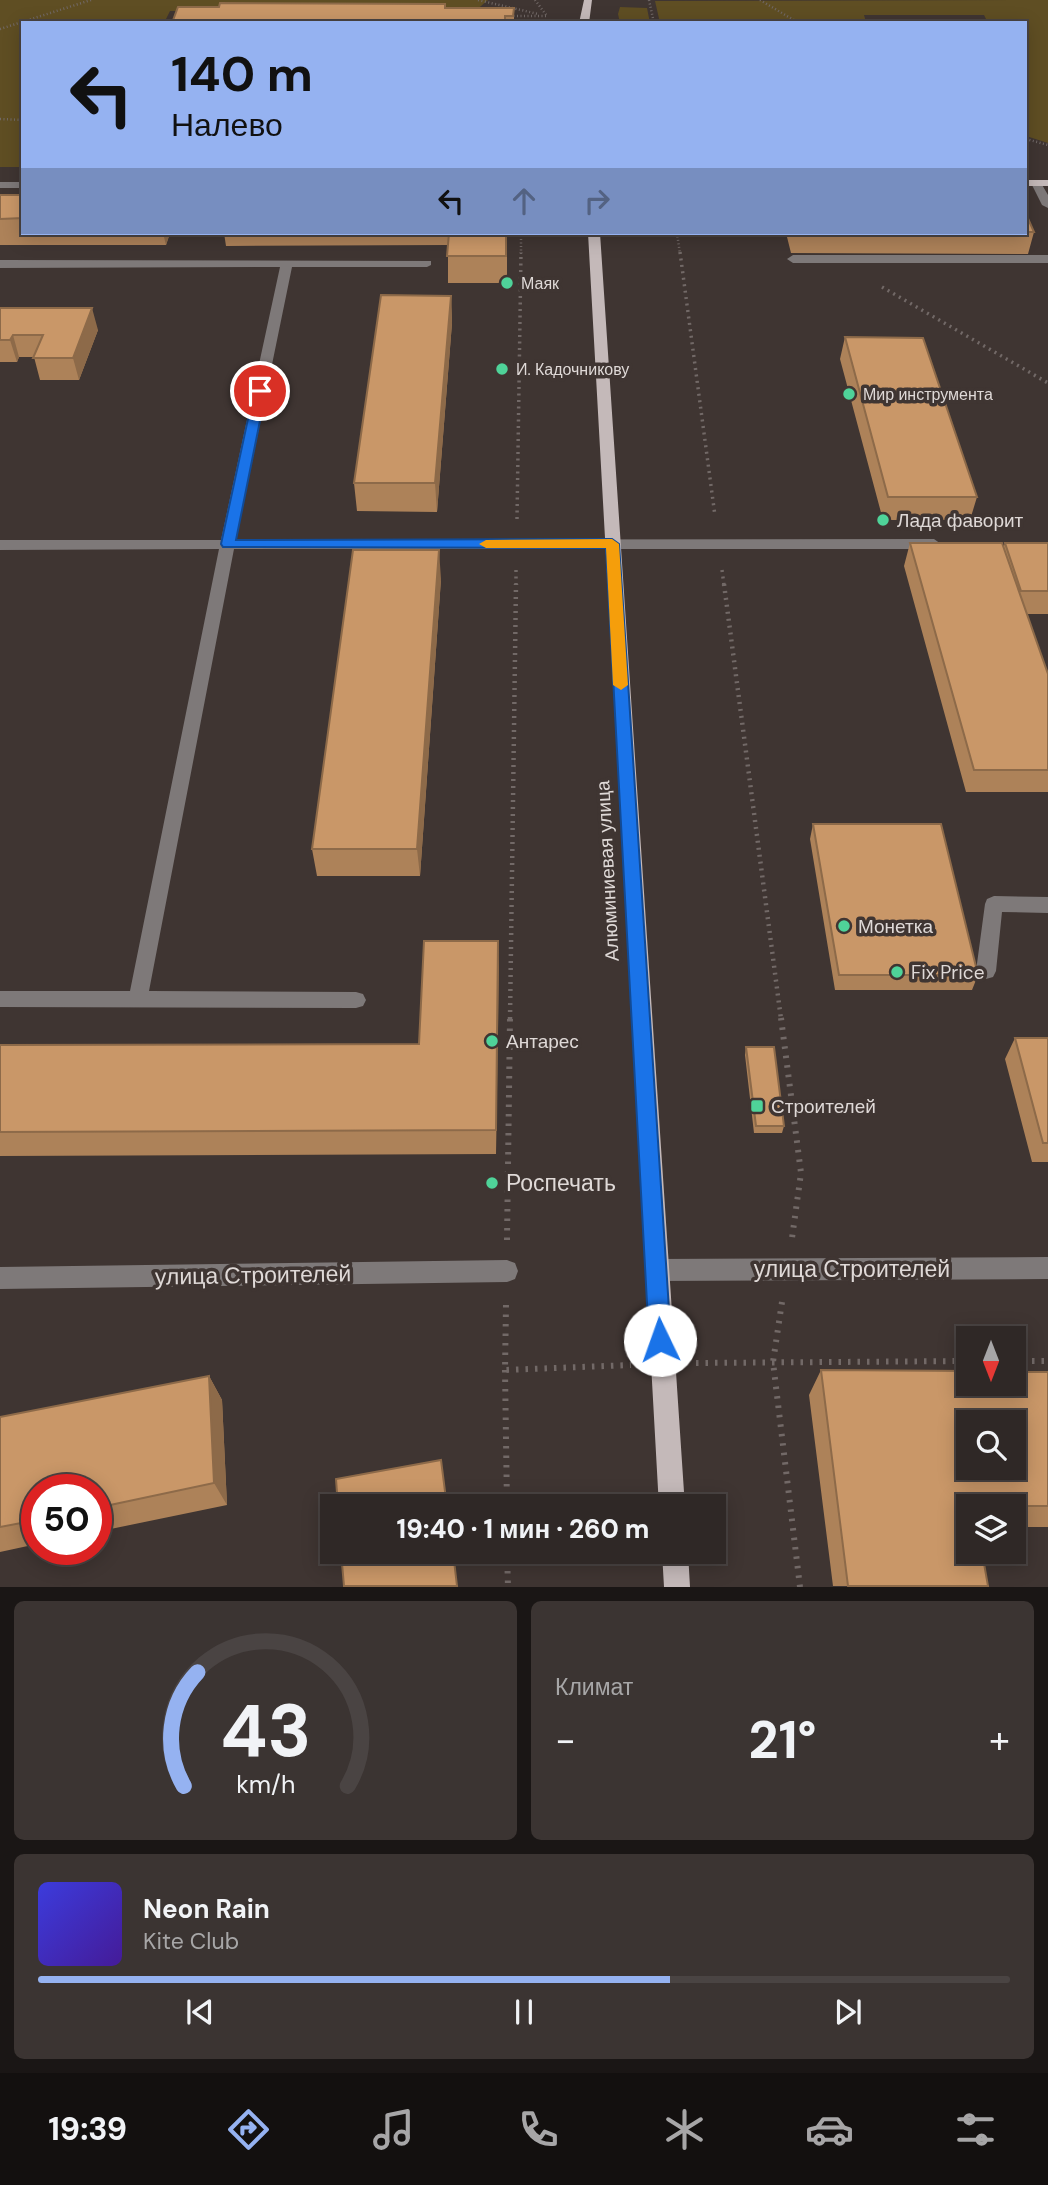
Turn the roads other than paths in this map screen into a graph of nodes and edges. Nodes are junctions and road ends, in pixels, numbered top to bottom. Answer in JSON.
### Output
{"nodes":[{"id":1,"x":588,"y":0,"type":"edge"},
{"id":2,"x":584,"y":21,"type":"edge"},
{"id":3,"x":1037,"y":183,"type":"edge"},
{"id":4,"x":0,"y":186,"type":"edge"},
{"id":5,"x":21,"y":186,"type":"edge"},
{"id":6,"x":1048,"y":205,"type":"edge"},
{"id":7,"x":594,"y":235,"type":"edge"},
{"id":8,"x":793,"y":259,"type":"dead end"},
{"id":9,"x":1048,"y":259,"type":"edge"},
{"id":10,"x":288,"y":263,"type":"junction"},
{"id":11,"x":426,"y":263,"type":"dead end"},
{"id":12,"x":0,"y":264,"type":"edge"},
{"id":13,"x":228,"y":544,"type":"junction"},
{"id":14,"x":612,"y":544,"type":"junction"},
{"id":15,"x":952,"y":544,"type":"edge"},
{"id":16,"x":0,"y":545,"type":"edge"},
{"id":17,"x":1048,"y":905,"type":"edge"},
{"id":18,"x":986,"y":971,"type":"dead end"},
{"id":19,"x":0,"y":999,"type":"edge"},
{"id":20,"x":138,"y":999,"type":"junction"},
{"id":21,"x":356,"y":1000,"type":"dead end"},
{"id":22,"x":1048,"y":1268,"type":"edge"},
{"id":23,"x":656,"y":1270,"type":"junction"},
{"id":24,"x":507,"y":1272,"type":"road end"},
{"id":25,"x":0,"y":1278,"type":"edge"},
{"id":26,"x":670,"y":1494,"type":"edge"},
{"id":27,"x":676,"y":1564,"type":"edge"},
{"id":28,"x":677,"y":1587,"type":"edge"}],
"edges":[{"from":1,"to":2,"type":"main road"},
{"from":3,"to":6,"type":"street"},
{"from":4,"to":5,"type":"street"},
{"from":7,"to":14,"type":"main road","name":"Алюминиевая улица"},
{"from":8,"to":9,"type":"street"},
{"from":10,"to":11,"type":"street"},
{"from":10,"to":12,"type":"street"},
{"from":10,"to":13,"type":"street"},
{"from":13,"to":14,"type":"street"},
{"from":13,"to":16,"type":"street"},
{"from":13,"to":20,"type":"street"},
{"from":14,"to":15,"type":"street"},
{"from":14,"to":23,"type":"main road","name":"Алюминиевая улица"},
{"from":17,"to":18,"type":"street"},
{"from":19,"to":20,"type":"street"},
{"from":20,"to":21,"type":"street"},
{"from":22,"to":23,"type":"street","name":"улица Строителей"},
{"from":23,"to":26,"type":"main road","name":"Алюминиевая улица"},
{"from":24,"to":25,"type":"street","name":"улица Строителей"},
{"from":27,"to":28,"type":"main road"}]}
